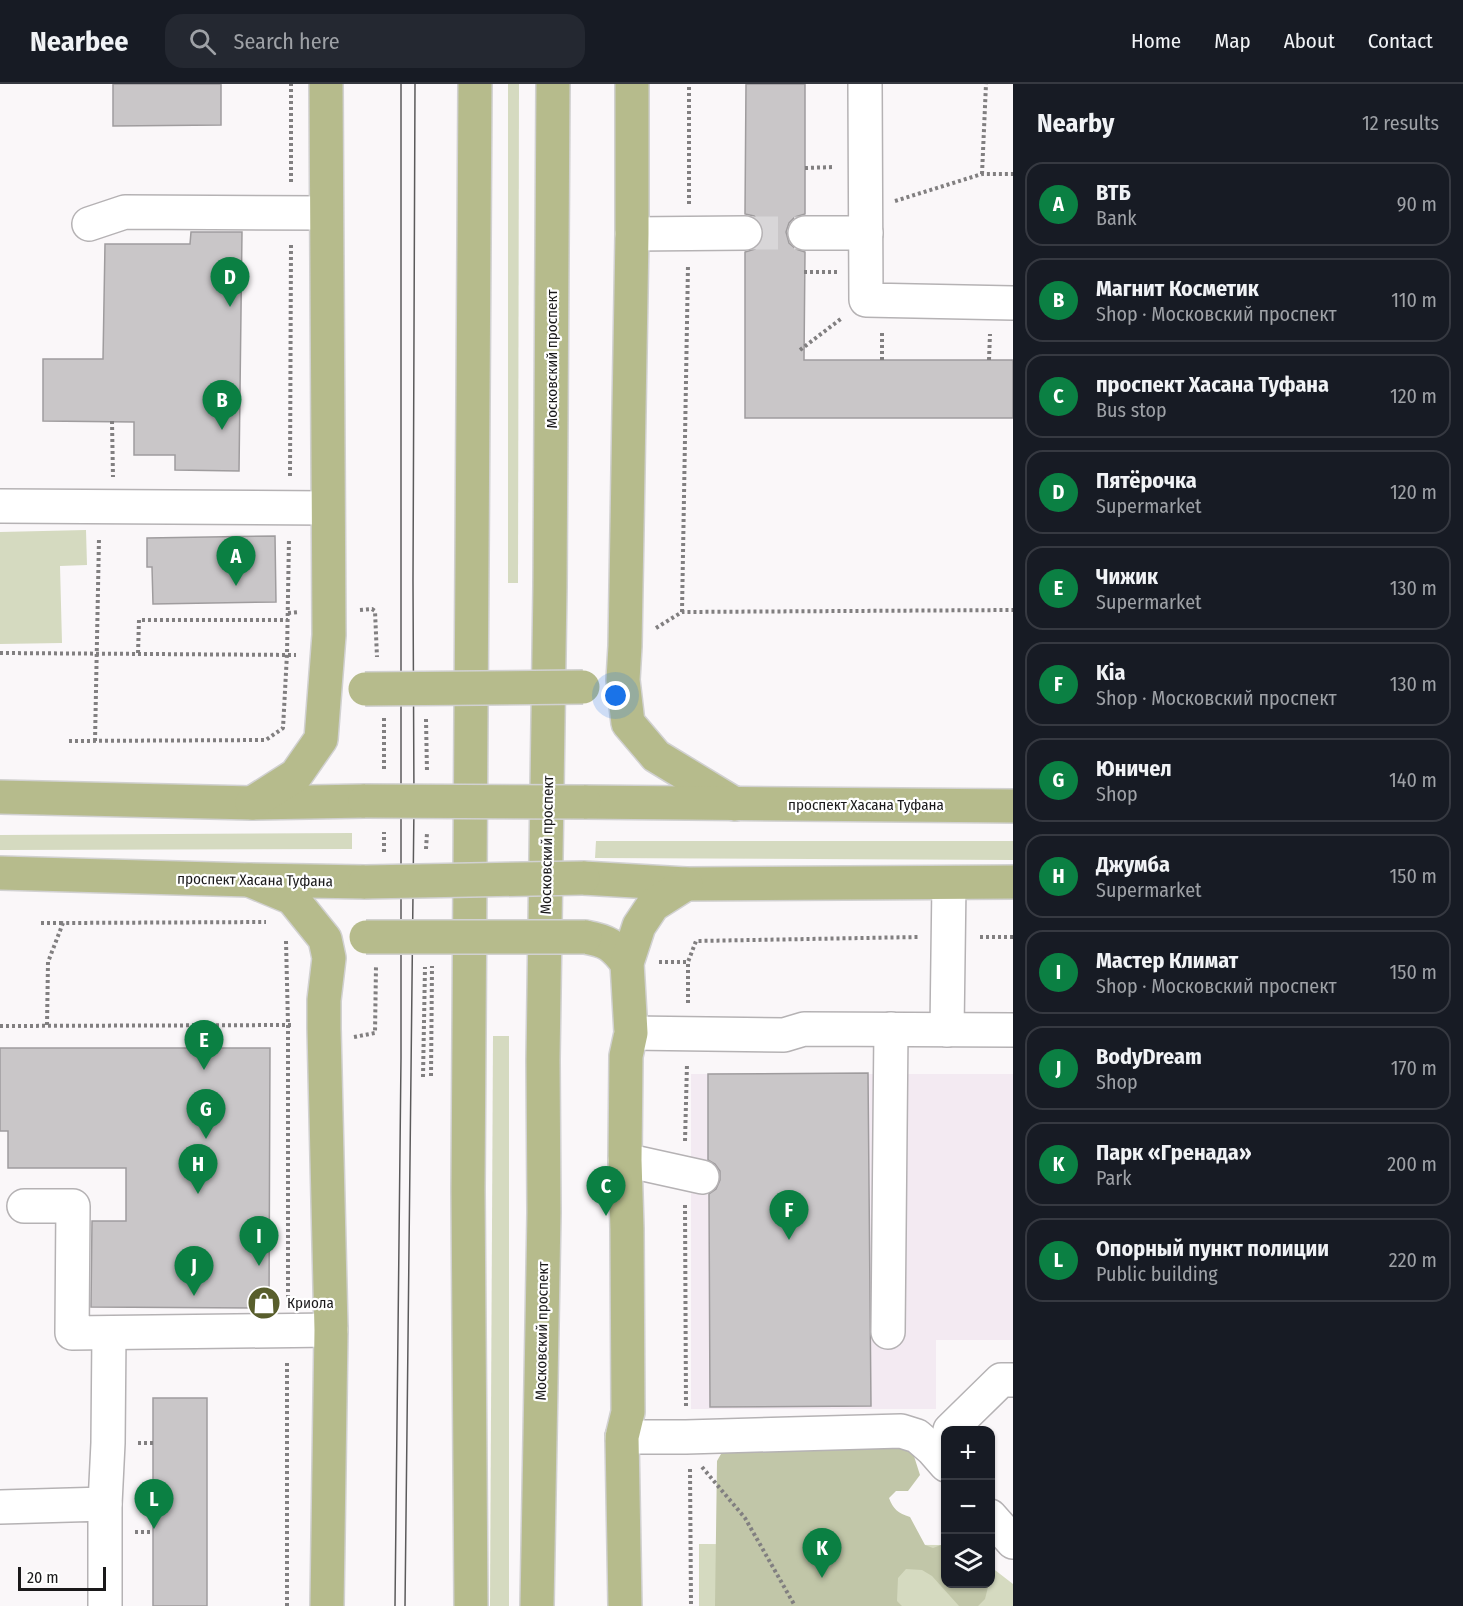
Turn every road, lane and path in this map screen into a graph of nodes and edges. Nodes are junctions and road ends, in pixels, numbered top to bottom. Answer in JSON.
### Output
{"nodes":[{"id":1,"x":291,"y":84,"type":"edge"},
{"id":2,"x":326,"y":84,"type":"edge"},
{"id":3,"x":475,"y":84,"type":"edge"},
{"id":4,"x":553,"y":84,"type":"edge"},
{"id":5,"x":632,"y":84,"type":"edge"},
{"id":6,"x":689,"y":84,"type":"edge"},
{"id":7,"x":865,"y":84,"type":"edge"},
{"id":8,"x":986,"y":84,"type":"edge"},
{"id":9,"x":982,"y":174,"type":"junction"},
{"id":10,"x":1013,"y":174,"type":"edge"},
{"id":11,"x":291,"y":213,"type":"junction"},
{"id":12,"x":326,"y":213,"type":"junction"},
{"id":13,"x":866,"y":221,"type":"junction"},
{"id":14,"x":89,"y":224,"type":"dead end"},
{"id":15,"x":689,"y":233,"type":"junction"},
{"id":16,"x":745,"y":233,"type":"tunnel mouth"},
{"id":17,"x":805,"y":233,"type":"tunnel mouth"},
{"id":18,"x":632,"y":234,"type":"junction"},
{"id":19,"x":866,"y":300,"type":"junction"},
{"id":20,"x":1013,"y":303,"type":"edge"},
{"id":21,"x":800,"y":350,"type":"dead end"},
{"id":22,"x":112,"y":421,"type":"dead end"},
{"id":23,"x":290,"y":487,"type":"dead end"},
{"id":24,"x":0,"y":506,"type":"edge"},
{"id":25,"x":107,"y":507,"type":"junction"},
{"id":26,"x":327,"y":508,"type":"junction"},
{"id":27,"x":290,"y":534,"type":"dead end"},
{"id":28,"x":1013,"y":610,"type":"edge"},
{"id":29,"x":375,"y":611,"type":"dead end"},
{"id":30,"x":288,"y":620,"type":"junction"},
{"id":31,"x":329,"y":635,"type":"junction"},
{"id":32,"x":625,"y":646,"type":"junction"},
{"id":33,"x":0,"y":653,"type":"edge"},
{"id":34,"x":97,"y":653,"type":"junction"},
{"id":35,"x":138,"y":653,"type":"junction"},
{"id":36,"x":287,"y":654,"type":"junction"},
{"id":37,"x":377,"y":656,"type":"dead end"},
{"id":38,"x":69,"y":741,"type":"dead end"},
{"id":39,"x":95,"y":741,"type":"junction"},
{"id":40,"x":0,"y":797,"type":"edge"},
{"id":41,"x":252,"y":803,"type":"junction"},
{"id":42,"x":735,"y":804,"type":"junction"},
{"id":43,"x":1013,"y":806,"type":"edge"},
{"id":44,"x":0,"y":873,"type":"edge"},
{"id":45,"x":249,"y":880,"type":"junction"},
{"id":46,"x":1013,"y":882,"type":"edge"},
{"id":47,"x":949,"y":883,"type":"junction"},
{"id":48,"x":686,"y":884,"type":"junction"},
{"id":49,"x":270,"y":922,"type":"dead end"},
{"id":50,"x":41,"y":923,"type":"dead end"},
{"id":51,"x":63,"y":923,"type":"junction"},
{"id":52,"x":286,"y":937,"type":"dead end"},
{"id":53,"x":948,"y":937,"type":"junction"},
{"id":54,"x":1013,"y":937,"type":"edge"},
{"id":55,"x":329,"y":957,"type":"junction"},
{"id":56,"x":425,"y":957,"type":"dead end"},
{"id":57,"x":627,"y":963,"type":"junction"},
{"id":58,"x":376,"y":971,"type":"dead end"},
{"id":59,"x":47,"y":1025,"type":"junction"},
{"id":60,"x":0,"y":1026,"type":"edge"},
{"id":61,"x":891,"y":1029,"type":"junction"},
{"id":62,"x":947,"y":1030,"type":"junction"},
{"id":63,"x":1013,"y":1030,"type":"edge"},
{"id":64,"x":375,"y":1033,"type":"dead end"},
{"id":65,"x":631,"y":1033,"type":"junction"},
{"id":66,"x":423,"y":1077,"type":"dead end"},
{"id":67,"x":625,"y":1160,"type":"junction"},
{"id":68,"x":702,"y":1177,"type":"dead end"},
{"id":69,"x":24,"y":1206,"type":"dead end"},
{"id":70,"x":99,"y":1324,"type":"junction"},
{"id":71,"x":331,"y":1330,"type":"junction"},
{"id":72,"x":888,"y":1332,"type":"dead end"},
{"id":73,"x":1013,"y":1380,"type":"edge"},
{"id":74,"x":960,"y":1426,"type":"edge"},
{"id":75,"x":622,"y":1437,"type":"junction"},
{"id":76,"x":941,"y":1444,"type":"edge"},
{"id":77,"x":688,"y":1445,"type":"junction"},
{"id":78,"x":105,"y":1504,"type":"junction"},
{"id":79,"x":0,"y":1507,"type":"edge"},
{"id":80,"x":995,"y":1522,"type":"edge"},
{"id":81,"x":1013,"y":1542,"type":"edge"},
{"id":82,"x":105,"y":1606,"type":"edge"},
{"id":83,"x":327,"y":1606,"type":"edge"},
{"id":84,"x":471,"y":1606,"type":"edge"},
{"id":85,"x":537,"y":1606,"type":"edge"},
{"id":86,"x":625,"y":1606,"type":"edge"},
{"id":87,"x":691,"y":1606,"type":"edge"},
{"id":88,"x":795,"y":1606,"type":"edge"}],
"edges":[{"from":1,"to":11,"type":"path"},
{"from":2,"to":12,"type":"main road"},
{"from":3,"to":84,"type":"main road"},
{"from":4,"to":85,"type":"main road","name":"Московский проспект"},
{"from":5,"to":18,"type":"main road"},
{"from":6,"to":15,"type":"path"},
{"from":7,"to":13,"type":"lane"},
{"from":8,"to":9,"type":"path"},
{"from":9,"to":10,"type":"path"},
{"from":9,"to":13,"type":"path"},
{"from":11,"to":12,"type":"lane"},
{"from":11,"to":14,"type":"lane"},
{"from":11,"to":23,"type":"path"},
{"from":12,"to":26,"type":"main road"},
{"from":13,"to":17,"type":"lane"},
{"from":13,"to":19,"type":"lane"},
{"from":15,"to":16,"type":"lane"},
{"from":15,"to":18,"type":"lane"},
{"from":15,"to":28,"type":"path"},
{"from":18,"to":32,"type":"main road"},
{"from":19,"to":20,"type":"lane"},
{"from":19,"to":21,"type":"path"},
{"from":22,"to":25,"type":"path"},
{"from":24,"to":25,"type":"lane"},
{"from":25,"to":26,"type":"lane"},
{"from":25,"to":34,"type":"path"},
{"from":26,"to":31,"type":"main road"},
{"from":27,"to":30,"type":"path"},
{"from":29,"to":37,"type":"path"},
{"from":30,"to":35,"type":"path"},
{"from":30,"to":36,"type":"path"},
{"from":31,"to":32,"type":"main road","bridge":true},
{"from":31,"to":41,"type":"main road"},
{"from":32,"to":42,"type":"main road"},
{"from":33,"to":34,"type":"path"},
{"from":34,"to":35,"type":"path"},
{"from":34,"to":39,"type":"path"},
{"from":35,"to":36,"type":"path"},
{"from":36,"to":39,"type":"path"},
{"from":38,"to":39,"type":"path"},
{"from":40,"to":41,"type":"main road","name":"проспект Хасана Туфана"},
{"from":41,"to":42,"type":"main road","name":"проспект Хасана Туфана","bridge":true},
{"from":42,"to":43,"type":"main road","name":"проспект Хасана Туфана"},
{"from":44,"to":45,"type":"main road","name":"проспект Хасана Туфана"},
{"from":45,"to":48,"type":"main road","name":"проспект Хасана Туфана","bridge":true},
{"from":45,"to":55,"type":"main road"},
{"from":46,"to":47,"type":"main road","name":"проспект Хасана Туфана"},
{"from":47,"to":48,"type":"main road","name":"проспект Хасана Туфана"},
{"from":47,"to":53,"type":"lane"},
{"from":48,"to":57,"type":"main road"},
{"from":49,"to":51,"type":"path"},
{"from":50,"to":51,"type":"path"},
{"from":51,"to":59,"type":"path"},
{"from":52,"to":59,"type":"path"},
{"from":53,"to":54,"type":"path"},
{"from":53,"to":57,"type":"path"},
{"from":53,"to":62,"type":"lane"},
{"from":55,"to":57,"type":"main road","bridge":true},
{"from":55,"to":71,"type":"main road"},
{"from":56,"to":66,"type":"path"},
{"from":57,"to":65,"type":"main road"},
{"from":58,"to":64,"type":"path"},
{"from":59,"to":60,"type":"path"},
{"from":61,"to":62,"type":"lane"},
{"from":61,"to":65,"type":"lane"},
{"from":61,"to":72,"type":"lane"},
{"from":62,"to":63,"type":"lane"},
{"from":65,"to":67,"type":"main road"},
{"from":67,"to":68,"type":"lane"},
{"from":67,"to":75,"type":"main road"},
{"from":69,"to":70,"type":"lane"},
{"from":70,"to":71,"type":"lane"},
{"from":70,"to":78,"type":"lane"},
{"from":71,"to":83,"type":"main road"},
{"from":73,"to":74,"type":"lane"},
{"from":75,"to":77,"type":"lane"},
{"from":75,"to":86,"type":"main road"},
{"from":76,"to":77,"type":"lane"},
{"from":77,"to":87,"type":"path"},
{"from":77,"to":88,"type":"path"},
{"from":78,"to":79,"type":"lane"},
{"from":78,"to":82,"type":"lane"},
{"from":80,"to":81,"type":"lane"}]}
